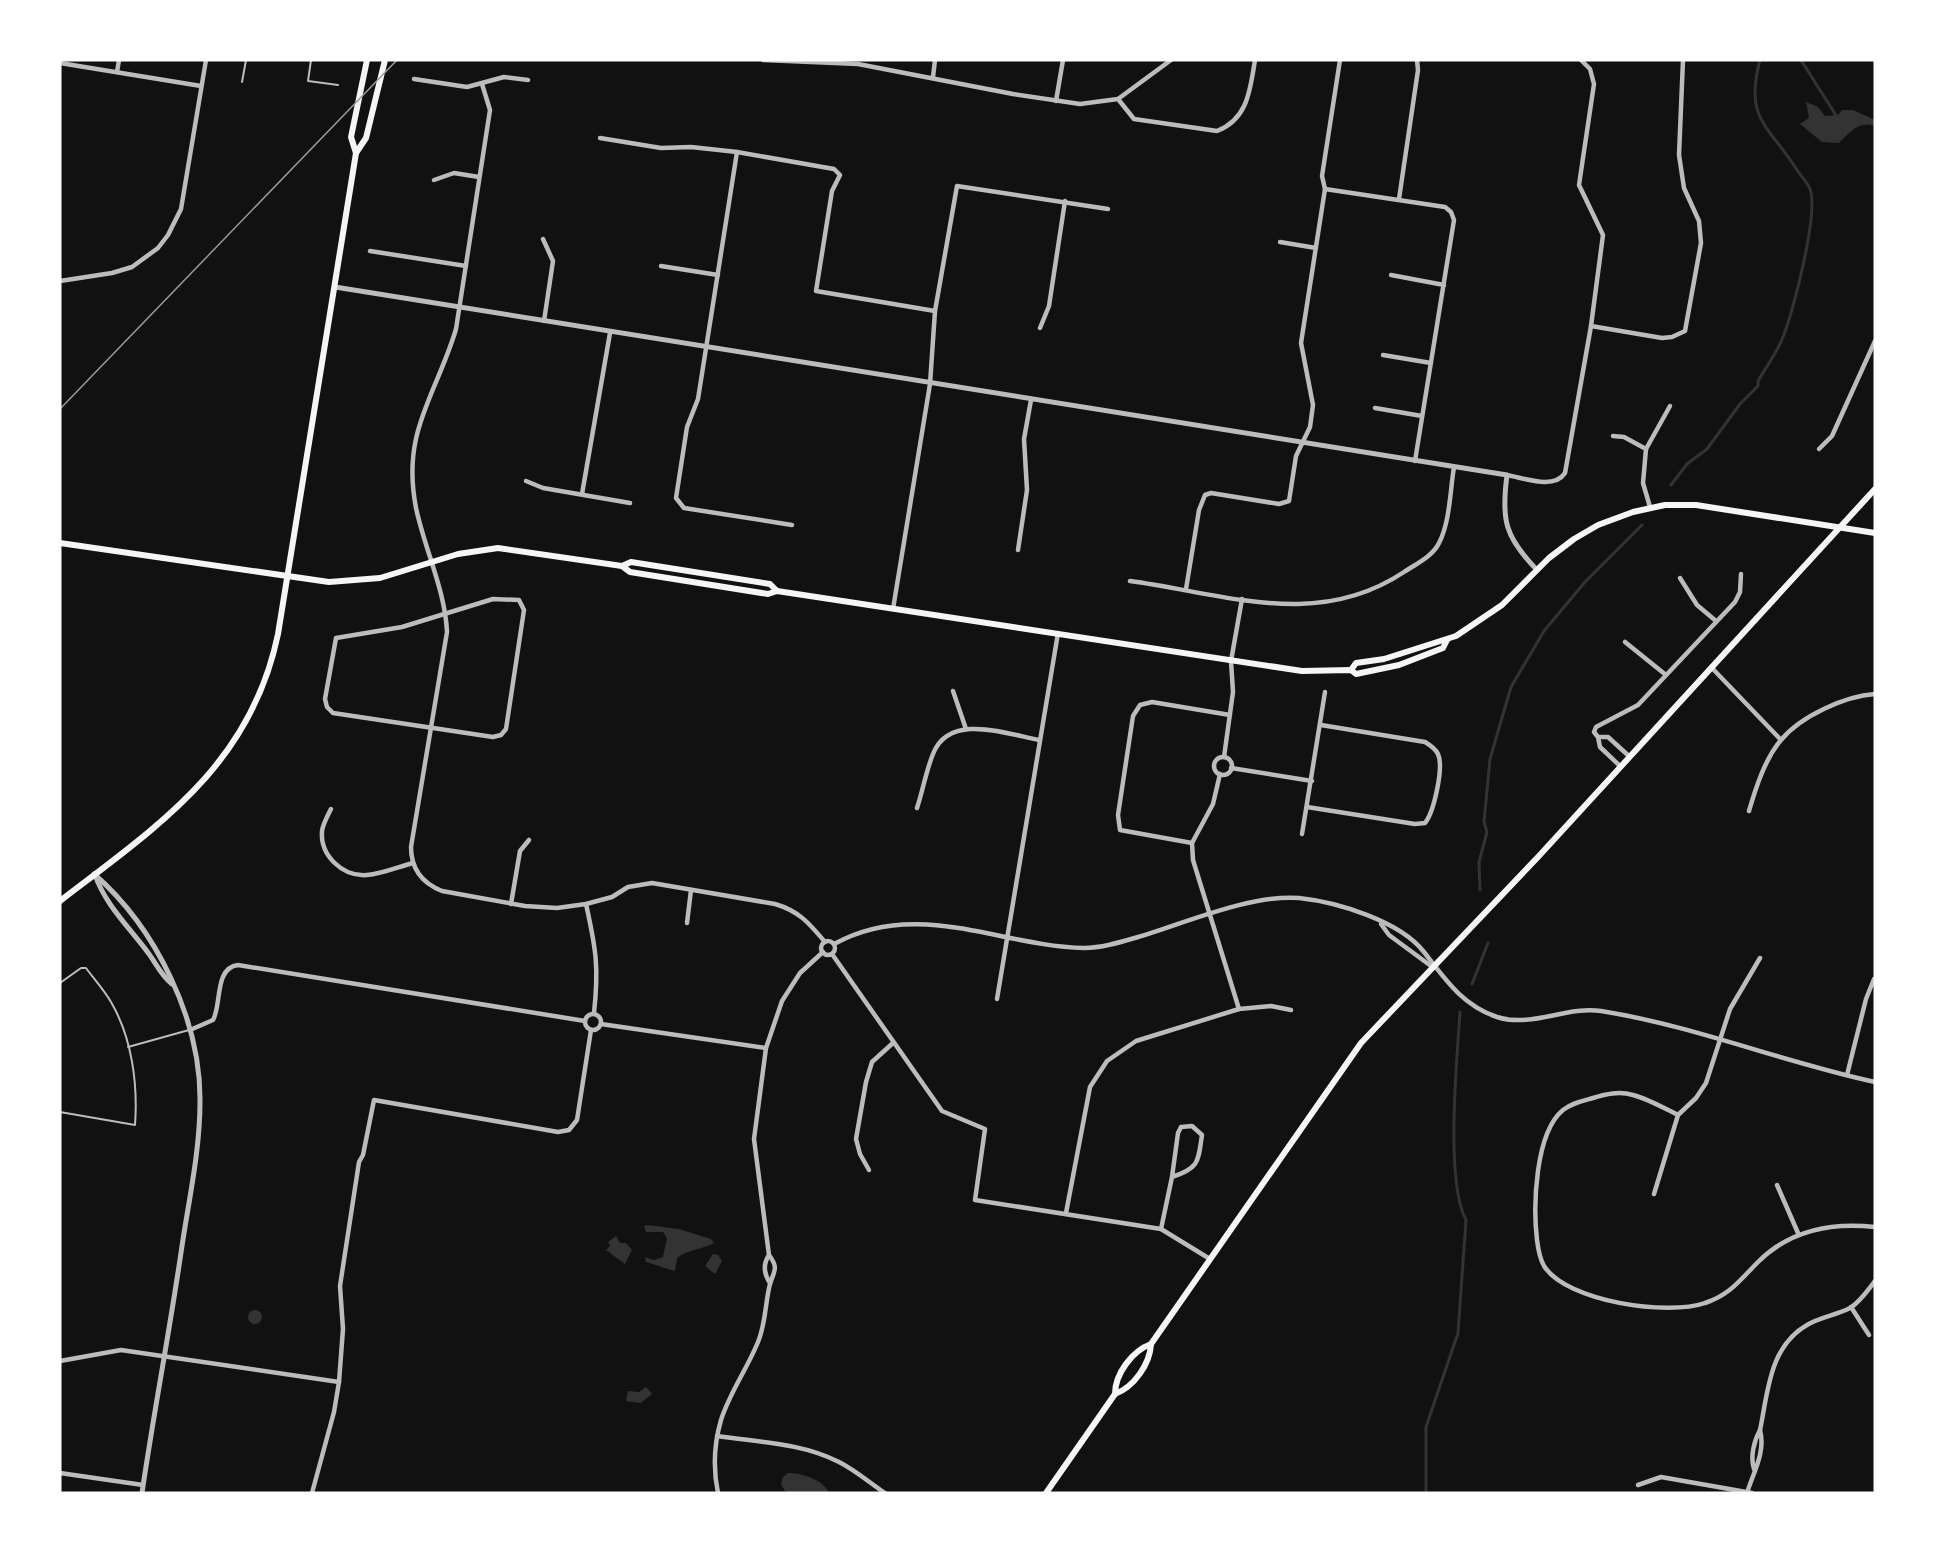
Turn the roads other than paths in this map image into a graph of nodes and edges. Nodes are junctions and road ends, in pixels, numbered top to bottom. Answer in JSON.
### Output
{"nodes":[{"id":1,"x":119,"y":60,"type":"edge"},
{"id":2,"x":206,"y":60,"type":"edge"},
{"id":3,"x":246,"y":60,"type":"edge"},
{"id":4,"x":311,"y":60,"type":"edge"},
{"id":5,"x":367,"y":60,"type":"edge"},
{"id":6,"x":385,"y":60,"type":"edge"},
{"id":7,"x":763,"y":60,"type":"edge"},
{"id":8,"x":935,"y":60,"type":"edge"},
{"id":9,"x":1063,"y":60,"type":"edge"},
{"id":10,"x":1172,"y":60,"type":"edge"},
{"id":11,"x":1254,"y":60,"type":"edge"},
{"id":12,"x":1340,"y":60,"type":"edge"},
{"id":13,"x":1418,"y":60,"type":"edge"},
{"id":14,"x":1581,"y":60,"type":"edge"},
{"id":15,"x":1683,"y":60,"type":"edge"},
{"id":16,"x":782,"y":61,"type":"edge"},
{"id":17,"x":858,"y":62,"type":"edge"},
{"id":18,"x":60,"y":63,"type":"edge"},
{"id":19,"x":117,"y":72,"type":"junction"},
{"id":20,"x":933,"y":77,"type":"junction"},
{"id":21,"x":414,"y":79,"type":"dead end"},
{"id":22,"x":528,"y":80,"type":"dead end"},
{"id":23,"x":242,"y":82,"type":"dead end"},
{"id":24,"x":482,"y":84,"type":"junction"},
{"id":25,"x":338,"y":85,"type":"dead end"},
{"id":26,"x":201,"y":86,"type":"junction"},
{"id":27,"x":1118,"y":99,"type":"junction"},
{"id":28,"x":1056,"y":101,"type":"junction"},
{"id":29,"x":600,"y":138,"type":"dead end"},
{"id":30,"x":737,"y":152,"type":"junction"},
{"id":31,"x":356,"y":153,"type":"junction"},
{"id":32,"x":479,"y":177,"type":"junction"},
{"id":33,"x":434,"y":180,"type":"dead end"},
{"id":34,"x":1325,"y":189,"type":"junction"},
{"id":35,"x":1399,"y":199,"type":"junction"},
{"id":36,"x":1065,"y":201,"type":"junction"},
{"id":37,"x":1108,"y":209,"type":"dead end"},
{"id":38,"x":543,"y":239,"type":"dead end"},
{"id":39,"x":1280,"y":242,"type":"dead end"},
{"id":40,"x":1316,"y":248,"type":"junction"},
{"id":41,"x":370,"y":251,"type":"dead end"},
{"id":42,"x":466,"y":266,"type":"junction"},
{"id":43,"x":661,"y":266,"type":"dead end"},
{"id":44,"x":718,"y":275,"type":"junction"},
{"id":45,"x":1391,"y":275,"type":"dead end"},
{"id":46,"x":60,"y":281,"type":"edge"},
{"id":47,"x":1444,"y":285,"type":"junction"},
{"id":48,"x":334,"y":287,"type":"junction"},
{"id":49,"x":459,"y":308,"type":"junction"},
{"id":50,"x":935,"y":311,"type":"junction"},
{"id":51,"x":544,"y":321,"type":"junction"},
{"id":52,"x":1591,"y":326,"type":"junction"},
{"id":53,"x":1040,"y":328,"type":"dead end"},
{"id":54,"x":610,"y":333,"type":"junction"},
{"id":55,"x":1875,"y":341,"type":"edge"},
{"id":56,"x":706,"y":348,"type":"junction"},
{"id":57,"x":1383,"y":355,"type":"dead end"},
{"id":58,"x":1868,"y":358,"type":"junction"},
{"id":59,"x":1875,"y":362,"type":"edge"},
{"id":60,"x":1431,"y":363,"type":"junction"},
{"id":61,"x":930,"y":384,"type":"junction"},
{"id":62,"x":1031,"y":400,"type":"junction"},
{"id":63,"x":1670,"y":406,"type":"dead end"},
{"id":64,"x":1375,"y":408,"type":"dead end"},
{"id":65,"x":1422,"y":416,"type":"junction"},
{"id":66,"x":1613,"y":436,"type":"dead end"},
{"id":67,"x":1302,"y":442,"type":"junction"},
{"id":68,"x":1646,"y":449,"type":"junction"},
{"id":69,"x":1819,"y":450,"type":"dead end"},
{"id":70,"x":1414,"y":461,"type":"junction"},
{"id":71,"x":1454,"y":467,"type":"junction"},
{"id":72,"x":1506,"y":475,"type":"junction"},
{"id":73,"x":526,"y":481,"type":"dead end"},
{"id":74,"x":1875,"y":489,"type":"edge"},
{"id":75,"x":582,"y":495,"type":"junction"},
{"id":76,"x":630,"y":502,"type":"dead end"},
{"id":77,"x":1650,"y":507,"type":"junction"},
{"id":78,"x":792,"y":525,"type":"dead end"},
{"id":79,"x":1840,"y":527,"type":"junction"},
{"id":80,"x":1875,"y":533,"type":"edge"},
{"id":81,"x":60,"y":543,"type":"edge"},
{"id":82,"x":1018,"y":550,"type":"dead end"},
{"id":83,"x":430,"y":562,"type":"junction"},
{"id":84,"x":622,"y":566,"type":"junction"},
{"id":85,"x":1537,"y":570,"type":"junction"},
{"id":86,"x":1741,"y":574,"type":"dead end"},
{"id":87,"x":288,"y":576,"type":"junction"},
{"id":88,"x":1680,"y":578,"type":"dead end"},
{"id":89,"x":1131,"y":580,"type":"dead end"},
{"id":90,"x":1186,"y":589,"type":"junction"},
{"id":91,"x":777,"y":591,"type":"junction"},
{"id":92,"x":1242,"y":599,"type":"junction"},
{"id":93,"x":893,"y":609,"type":"junction"},
{"id":94,"x":446,"y":612,"type":"junction"},
{"id":95,"x":1716,"y":621,"type":"junction"},
{"id":96,"x":1058,"y":633,"type":"junction"},
{"id":97,"x":1625,"y":642,"type":"dead end"},
{"id":98,"x":1231,"y":661,"type":"junction"},
{"id":99,"x":1712,"y":667,"type":"junction"},
{"id":100,"x":1666,"y":675,"type":"junction"},
{"id":101,"x":953,"y":690,"type":"dead end"},
{"id":102,"x":1325,"y":692,"type":"dead end"},
{"id":103,"x":1875,"y":694,"type":"edge"},
{"id":104,"x":1230,"y":715,"type":"junction"},
{"id":105,"x":1321,"y":725,"type":"junction"},
{"id":106,"x":431,"y":728,"type":"junction"},
{"id":107,"x":966,"y":729,"type":"junction"},
{"id":108,"x":1598,"y":737,"type":"junction"},
{"id":109,"x":1039,"y":740,"type":"junction"},
{"id":110,"x":1781,"y":740,"type":"junction"},
{"id":111,"x":1630,"y":757,"type":"junction"},
{"id":112,"x":1224,"y":758,"type":"junction"},
{"id":113,"x":1620,"y":766,"type":"junction"},
{"id":114,"x":1231,"y":768,"type":"junction"},
{"id":115,"x":1220,"y":774,"type":"junction"},
{"id":116,"x":1312,"y":781,"type":"junction"},
{"id":117,"x":1307,"y":807,"type":"junction"},
{"id":118,"x":917,"y":808,"type":"dead end"},
{"id":119,"x":331,"y":809,"type":"dead end"},
{"id":120,"x":1749,"y":811,"type":"dead end"},
{"id":121,"x":1302,"y":834,"type":"dead end"},
{"id":122,"x":529,"y":840,"type":"dead end"},
{"id":123,"x":1192,"y":843,"type":"junction"},
{"id":124,"x":413,"y":863,"type":"junction"},
{"id":125,"x":94,"y":874,"type":"junction"},
{"id":126,"x":691,"y":890,"type":"junction"},
{"id":127,"x":60,"y":901,"type":"edge"},
{"id":128,"x":511,"y":904,"type":"junction"},
{"id":129,"x":586,"y":904,"type":"junction"},
{"id":130,"x":1212,"y":915,"type":"junction"},
{"id":131,"x":687,"y":923,"type":"dead end"},
{"id":132,"x":1380,"y":923,"type":"junction"},
{"id":133,"x":1008,"y":936,"type":"junction"},
{"id":134,"x":825,"y":942,"type":"junction"},
{"id":135,"x":834,"y":944,"type":"junction"},
{"id":136,"x":823,"y":952,"type":"junction"},
{"id":137,"x":832,"y":954,"type":"junction"},
{"id":138,"x":1760,"y":958,"type":"dead end"},
{"id":139,"x":1434,"y":968,"type":"junction"},
{"id":140,"x":1874,"y":979,"type":"edge"},
{"id":141,"x":60,"y":983,"type":"edge"},
{"id":142,"x":173,"y":985,"type":"junction"},
{"id":143,"x":997,"y":999,"type":"dead end"},
{"id":144,"x":1239,"y":1009,"type":"junction"},
{"id":145,"x":1291,"y":1010,"type":"dead end"},
{"id":146,"x":594,"y":1013,"type":"junction"},
{"id":147,"x":585,"y":1021,"type":"junction"},
{"id":148,"x":602,"y":1024,"type":"junction"},
{"id":149,"x":190,"y":1030,"type":"junction"},
{"id":150,"x":591,"y":1030,"type":"junction"},
{"id":151,"x":1721,"y":1038,"type":"junction"},
{"id":152,"x":893,"y":1043,"type":"junction"},
{"id":153,"x":128,"y":1047,"type":"junction"},
{"id":154,"x":766,"y":1048,"type":"junction"},
{"id":155,"x":1847,"y":1075,"type":"junction"},
{"id":156,"x":1875,"y":1082,"type":"edge"},
{"id":157,"x":60,"y":1112,"type":"edge"},
{"id":158,"x":1678,"y":1115,"type":"junction"},
{"id":159,"x":869,"y":1170,"type":"dead end"},
{"id":160,"x":1172,"y":1177,"type":"junction"},
{"id":161,"x":1777,"y":1185,"type":"dead end"},
{"id":162,"x":1654,"y":1194,"type":"dead end"},
{"id":163,"x":1066,"y":1213,"type":"junction"},
{"id":164,"x":1875,"y":1227,"type":"edge"},
{"id":165,"x":1161,"y":1229,"type":"junction"},
{"id":166,"x":1798,"y":1233,"type":"junction"},
{"id":167,"x":769,"y":1255,"type":"junction"},
{"id":168,"x":1210,"y":1259,"type":"junction"},
{"id":169,"x":1875,"y":1281,"type":"edge"},
{"id":170,"x":770,"y":1282,"type":"junction"},
{"id":171,"x":1851,"y":1307,"type":"junction"},
{"id":172,"x":1869,"y":1335,"type":"dead end"},
{"id":173,"x":1151,"y":1344,"type":"junction"},
{"id":174,"x":166,"y":1355,"type":"junction"},
{"id":175,"x":60,"y":1361,"type":"edge"},
{"id":176,"x":339,"y":1382,"type":"junction"},
{"id":177,"x":1115,"y":1394,"type":"junction"},
{"id":178,"x":717,"y":1436,"type":"junction"},
{"id":179,"x":60,"y":1473,"type":"edge"},
{"id":180,"x":143,"y":1485,"type":"junction"},
{"id":181,"x":1638,"y":1485,"type":"dead end"},
{"id":182,"x":878,"y":1491,"type":"edge"},
{"id":183,"x":142,"y":1493,"type":"edge"},
{"id":184,"x":312,"y":1493,"type":"edge"},
{"id":185,"x":718,"y":1493,"type":"edge"},
{"id":186,"x":885,"y":1493,"type":"edge"},
{"id":187,"x":1046,"y":1493,"type":"edge"},
{"id":188,"x":1749,"y":1493,"type":"edge"}],
"edges":[{"from":1,"to":19,"type":"street"},
{"from":2,"to":26,"type":"street"},
{"from":3,"to":23,"type":"lane"},
{"from":4,"to":25,"type":"lane"},
{"from":5,"to":31,"type":"main road"},
{"from":6,"to":31,"type":"main road"},
{"from":7,"to":16,"type":"street"},
{"from":8,"to":20,"type":"street"},
{"from":9,"to":28,"type":"street"},
{"from":10,"to":27,"type":"street"},
{"from":11,"to":27,"type":"street"},
{"from":12,"to":34,"type":"street"},
{"from":13,"to":35,"type":"street"},
{"from":14,"to":52,"type":"street"},
{"from":15,"to":52,"type":"street"},
{"from":16,"to":17,"type":"street"},
{"from":17,"to":20,"type":"street"},
{"from":18,"to":19,"type":"street"},
{"from":19,"to":26,"type":"street"},
{"from":20,"to":28,"type":"street"},
{"from":21,"to":24,"type":"street"},
{"from":22,"to":24,"type":"street"},
{"from":24,"to":32,"type":"street"},
{"from":26,"to":46,"type":"street"},
{"from":27,"to":28,"type":"street"},
{"from":29,"to":30,"type":"street"},
{"from":30,"to":44,"type":"street"},
{"from":30,"to":50,"type":"street"},
{"from":31,"to":48,"type":"main road"},
{"from":32,"to":33,"type":"street"},
{"from":32,"to":42,"type":"street"},
{"from":34,"to":35,"type":"street"},
{"from":34,"to":40,"type":"street"},
{"from":35,"to":47,"type":"street"},
{"from":36,"to":37,"type":"street"},
{"from":36,"to":50,"type":"street"},
{"from":36,"to":53,"type":"street"},
{"from":38,"to":51,"type":"street"},
{"from":39,"to":40,"type":"street"},
{"from":40,"to":67,"type":"street"},
{"from":41,"to":42,"type":"street"},
{"from":42,"to":49,"type":"street"},
{"from":43,"to":44,"type":"street"},
{"from":44,"to":56,"type":"street"},
{"from":45,"to":47,"type":"street"},
{"from":47,"to":60,"type":"street"},
{"from":48,"to":49,"type":"street"},
{"from":48,"to":87,"type":"main road"},
{"from":49,"to":51,"type":"street"},
{"from":49,"to":83,"type":"street"},
{"from":50,"to":61,"type":"street"},
{"from":51,"to":54,"type":"street"},
{"from":52,"to":72,"type":"street"},
{"from":54,"to":56,"type":"street"},
{"from":54,"to":75,"type":"street"},
{"from":55,"to":58,"type":"street"},
{"from":56,"to":61,"type":"street"},
{"from":56,"to":78,"type":"street"},
{"from":57,"to":60,"type":"street"},
{"from":58,"to":59,"type":"street"},
{"from":58,"to":69,"type":"street"},
{"from":60,"to":65,"type":"street"},
{"from":61,"to":62,"type":"street"},
{"from":61,"to":93,"type":"street"},
{"from":62,"to":67,"type":"street"},
{"from":62,"to":82,"type":"street"},
{"from":63,"to":68,"type":"street"},
{"from":64,"to":65,"type":"street"},
{"from":65,"to":70,"type":"street"},
{"from":66,"to":68,"type":"street"},
{"from":67,"to":70,"type":"street"},
{"from":67,"to":90,"type":"street"},
{"from":68,"to":77,"type":"street"},
{"from":70,"to":71,"type":"street"},
{"from":71,"to":72,"type":"street"},
{"from":71,"to":92,"type":"street"},
{"from":72,"to":85,"type":"street"},
{"from":73,"to":75,"type":"street"},
{"from":74,"to":79,"type":"main road"},
{"from":75,"to":76,"type":"street"},
{"from":77,"to":79,"type":"main road"},
{"from":77,"to":85,"type":"main road"},
{"from":79,"to":80,"type":"main road"},
{"from":79,"to":99,"type":"main road"},
{"from":81,"to":87,"type":"main road"},
{"from":83,"to":84,"type":"main road"},
{"from":83,"to":87,"type":"main road"},
{"from":83,"to":94,"type":"street"},
{"from":84,"to":91,"type":"main road"},
{"from":84,"to":91,"type":"main road"},
{"from":85,"to":98,"type":"main road"},
{"from":86,"to":95,"type":"street"},
{"from":87,"to":125,"type":"main road"},
{"from":88,"to":95,"type":"street"},
{"from":89,"to":90,"type":"street"},
{"from":90,"to":92,"type":"street"},
{"from":91,"to":93,"type":"main road"},
{"from":92,"to":98,"type":"street"},
{"from":93,"to":96,"type":"main road"},
{"from":94,"to":106,"type":"street"},
{"from":94,"to":106,"type":"street"},
{"from":94,"to":106,"type":"street"},
{"from":95,"to":100,"type":"street"},
{"from":96,"to":98,"type":"main road"},
{"from":96,"to":109,"type":"street"},
{"from":97,"to":100,"type":"street"},
{"from":98,"to":104,"type":"street"},
{"from":99,"to":110,"type":"street"},
{"from":99,"to":111,"type":"main road"},
{"from":100,"to":108,"type":"street"},
{"from":101,"to":107,"type":"street"},
{"from":102,"to":105,"type":"street"},
{"from":103,"to":110,"type":"street"},
{"from":104,"to":112,"type":"street"},
{"from":104,"to":123,"type":"street"},
{"from":105,"to":116,"type":"street"},
{"from":105,"to":117,"type":"street"},
{"from":106,"to":124,"type":"street"},
{"from":107,"to":109,"type":"street"},
{"from":107,"to":118,"type":"street"},
{"from":108,"to":111,"type":"street"},
{"from":108,"to":113,"type":"street"},
{"from":109,"to":133,"type":"street"},
{"from":110,"to":120,"type":"street"},
{"from":111,"to":113,"type":"main road"},
{"from":112,"to":114,"type":"street"},
{"from":112,"to":115,"type":"street"},
{"from":113,"to":139,"type":"main road"},
{"from":114,"to":115,"type":"street"},
{"from":114,"to":116,"type":"street"},
{"from":115,"to":123,"type":"street"},
{"from":116,"to":117,"type":"street"},
{"from":117,"to":121,"type":"street"},
{"from":119,"to":124,"type":"street"},
{"from":122,"to":128,"type":"street"},
{"from":123,"to":130,"type":"street"},
{"from":124,"to":128,"type":"street"},
{"from":125,"to":127,"type":"main road"},
{"from":125,"to":142,"type":"street"},
{"from":125,"to":142,"type":"street"},
{"from":126,"to":129,"type":"street"},
{"from":126,"to":131,"type":"street"},
{"from":126,"to":134,"type":"street"},
{"from":128,"to":129,"type":"street"},
{"from":129,"to":146,"type":"street"},
{"from":130,"to":132,"type":"street"},
{"from":130,"to":133,"type":"street"},
{"from":130,"to":144,"type":"street"},
{"from":132,"to":139,"type":"street"},
{"from":132,"to":139,"type":"street"},
{"from":133,"to":135,"type":"street"},
{"from":133,"to":143,"type":"street"},
{"from":134,"to":135,"type":"street"},
{"from":134,"to":136,"type":"street"},
{"from":135,"to":137,"type":"street"},
{"from":136,"to":137,"type":"street"},
{"from":136,"to":154,"type":"street"},
{"from":137,"to":152,"type":"street"},
{"from":138,"to":151,"type":"street"},
{"from":139,"to":151,"type":"street"},
{"from":139,"to":168,"type":"main road"},
{"from":140,"to":155,"type":"street"},
{"from":141,"to":153,"type":"lane"},
{"from":142,"to":149,"type":"street"},
{"from":144,"to":145,"type":"street"},
{"from":144,"to":163,"type":"street"},
{"from":146,"to":147,"type":"street"},
{"from":146,"to":148,"type":"street"},
{"from":147,"to":149,"type":"street"},
{"from":147,"to":150,"type":"street"},
{"from":148,"to":150,"type":"street"},
{"from":148,"to":154,"type":"street"},
{"from":149,"to":153,"type":"lane"},
{"from":149,"to":174,"type":"street"},
{"from":150,"to":176,"type":"street"},
{"from":151,"to":155,"type":"street"},
{"from":151,"to":158,"type":"street"},
{"from":152,"to":159,"type":"street"},
{"from":152,"to":163,"type":"street"},
{"from":153,"to":157,"type":"lane"},
{"from":154,"to":167,"type":"street"},
{"from":155,"to":156,"type":"street"},
{"from":158,"to":162,"type":"street"},
{"from":158,"to":166,"type":"street"},
{"from":160,"to":160,"type":"street"},
{"from":160,"to":165,"type":"street"},
{"from":161,"to":166,"type":"street"},
{"from":163,"to":165,"type":"street"},
{"from":164,"to":166,"type":"street"},
{"from":165,"to":168,"type":"street"},
{"from":167,"to":170,"type":"street"},
{"from":167,"to":170,"type":"street"},
{"from":168,"to":173,"type":"main road"},
{"from":169,"to":171,"type":"street"},
{"from":170,"to":178,"type":"street"},
{"from":171,"to":172,"type":"street"},
{"from":171,"to":188,"type":"street"},
{"from":173,"to":177,"type":"main road"},
{"from":173,"to":177,"type":"main road"},
{"from":174,"to":175,"type":"street"},
{"from":174,"to":176,"type":"street"},
{"from":174,"to":180,"type":"street"},
{"from":176,"to":184,"type":"street"},
{"from":177,"to":187,"type":"main road"},
{"from":178,"to":182,"type":"street"},
{"from":178,"to":185,"type":"street"},
{"from":179,"to":180,"type":"street"},
{"from":180,"to":183,"type":"street"},
{"from":181,"to":188,"type":"street"},
{"from":182,"to":186,"type":"street"}]}
